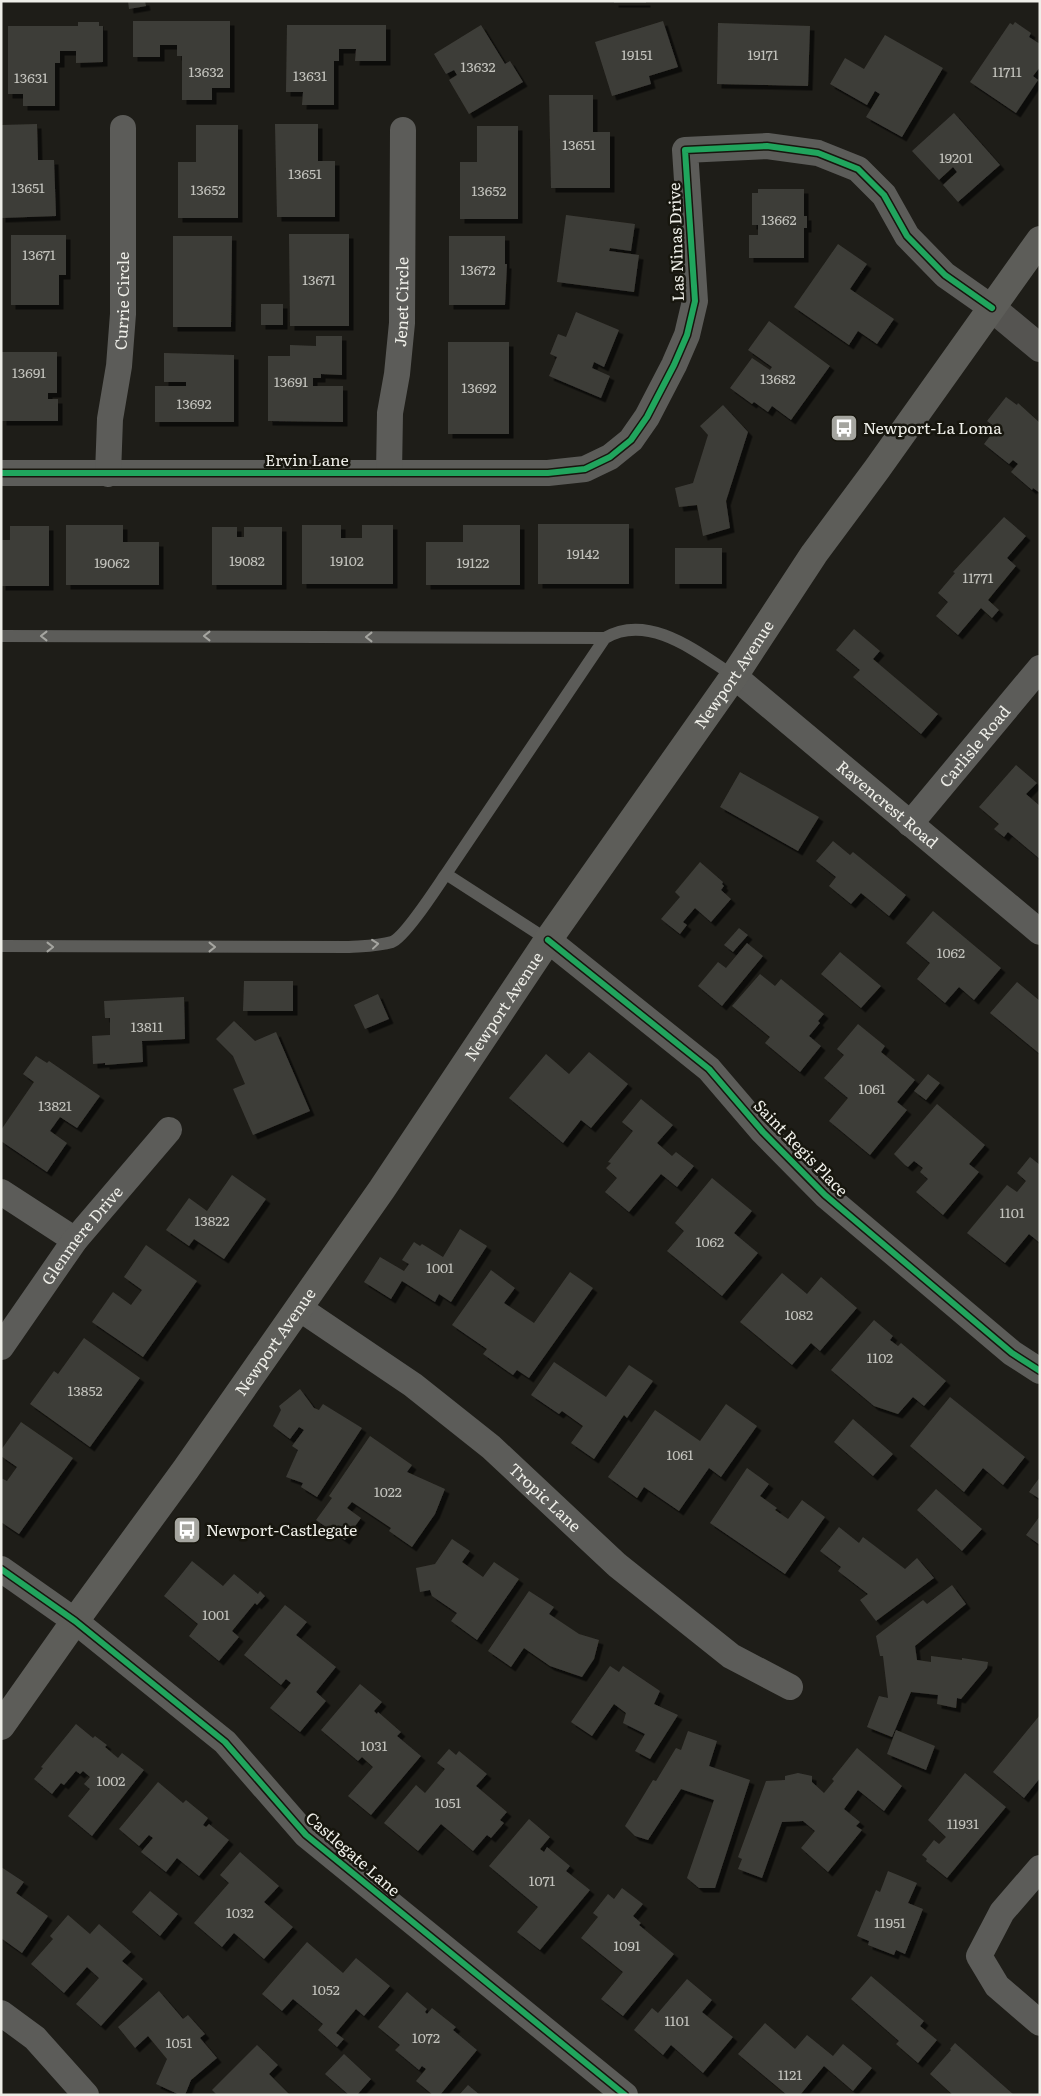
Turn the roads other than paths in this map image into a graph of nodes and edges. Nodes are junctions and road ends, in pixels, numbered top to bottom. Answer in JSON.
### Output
{"nodes":[{"id":1,"x":124,"y":128,"type":"dead end"},
{"id":2,"x":403,"y":130,"type":"dead end"},
{"id":3,"x":1040,"y":240,"type":"edge"},
{"id":4,"x":992,"y":308,"type":"junction"},
{"id":5,"x":1040,"y":348,"type":"edge"},
{"id":6,"x":610,"y":457,"type":"joint"},
{"id":7,"x":1,"y":473,"type":"edge"},
{"id":8,"x":389,"y":473,"type":"junction"},
{"id":9,"x":108,"y":474,"type":"junction"},
{"id":10,"x":1,"y":636,"type":"edge"},
{"id":11,"x":605,"y":638,"type":"junction"},
{"id":12,"x":1040,"y":668,"type":"edge"},
{"id":13,"x":734,"y":676,"type":"junction"},
{"id":14,"x":910,"y":824,"type":"junction"},
{"id":15,"x":446,"y":874,"type":"junction"},
{"id":16,"x":1040,"y":932,"type":"edge"},
{"id":17,"x":548,"y":940,"type":"junction"},
{"id":18,"x":1,"y":946,"type":"edge"},
{"id":19,"x":169,"y":1130,"type":"dead end"},
{"id":20,"x":1,"y":1192,"type":"edge"},
{"id":21,"x":75,"y":1240,"type":"junction"},
{"id":22,"x":298,"y":1308,"type":"junction"},
{"id":23,"x":1,"y":1347,"type":"edge"},
{"id":24,"x":1040,"y":1371,"type":"edge"},
{"id":25,"x":1,"y":1569,"type":"edge"},
{"id":26,"x":74,"y":1621,"type":"junction"},
{"id":27,"x":790,"y":1687,"type":"dead end"},
{"id":28,"x":1,"y":1726,"type":"edge"},
{"id":29,"x":1040,"y":1868,"type":"edge"},
{"id":30,"x":1,"y":2013,"type":"edge"},
{"id":31,"x":1040,"y":2022,"type":"edge"},
{"id":32,"x":86,"y":2095,"type":"edge"},
{"id":33,"x":625,"y":2095,"type":"edge"}],
"edges":[{"from":1,"to":9,"type":"street","name":"Currie Circle"},
{"from":2,"to":8,"type":"street","name":"Jenet Circle"},
{"from":3,"to":4,"type":"main road","name":"Newport Avenue"},
{"from":4,"to":5,"type":"main road"},
{"from":4,"to":6,"type":"street","name":"Las Ninas Drive"},
{"from":4,"to":13,"type":"main road","name":"Newport Avenue"},
{"from":6,"to":8,"type":"street","name":"Ervin Lane"},
{"from":7,"to":9,"type":"street","name":"Ervin Lane"},
{"from":8,"to":9,"type":"street","name":"Ervin Lane"},
{"from":11,"to":10,"type":"lane","one_way":true},
{"from":11,"to":13,"type":"lane"},
{"from":11,"to":15,"type":"lane"},
{"from":12,"to":14,"type":"street","name":"Carlisle Road"},
{"from":13,"to":14,"type":"street","name":"Ravencrest Road"},
{"from":13,"to":17,"type":"main road","name":"Newport Avenue"},
{"from":14,"to":16,"type":"street","name":"Ravencrest Road"},
{"from":15,"to":17,"type":"lane"},
{"from":18,"to":15,"type":"lane","one_way":true},
{"from":17,"to":22,"type":"main road","name":"Newport Avenue"},
{"from":17,"to":24,"type":"street","name":"Saint Regis Place"},
{"from":19,"to":21,"type":"street","name":"Glenmere Drive"},
{"from":20,"to":21,"type":"street"},
{"from":21,"to":23,"type":"street","name":"Glenmere Drive"},
{"from":22,"to":26,"type":"main road","name":"Newport Avenue"},
{"from":22,"to":27,"type":"street","name":"Tropic Lane"},
{"from":25,"to":26,"type":"street","name":"Castlegate Lane"},
{"from":26,"to":28,"type":"main road","name":"Newport Avenue"},
{"from":26,"to":33,"type":"street","name":"Castlegate Lane"},
{"from":29,"to":31,"type":"street"},
{"from":30,"to":32,"type":"street"}]}
